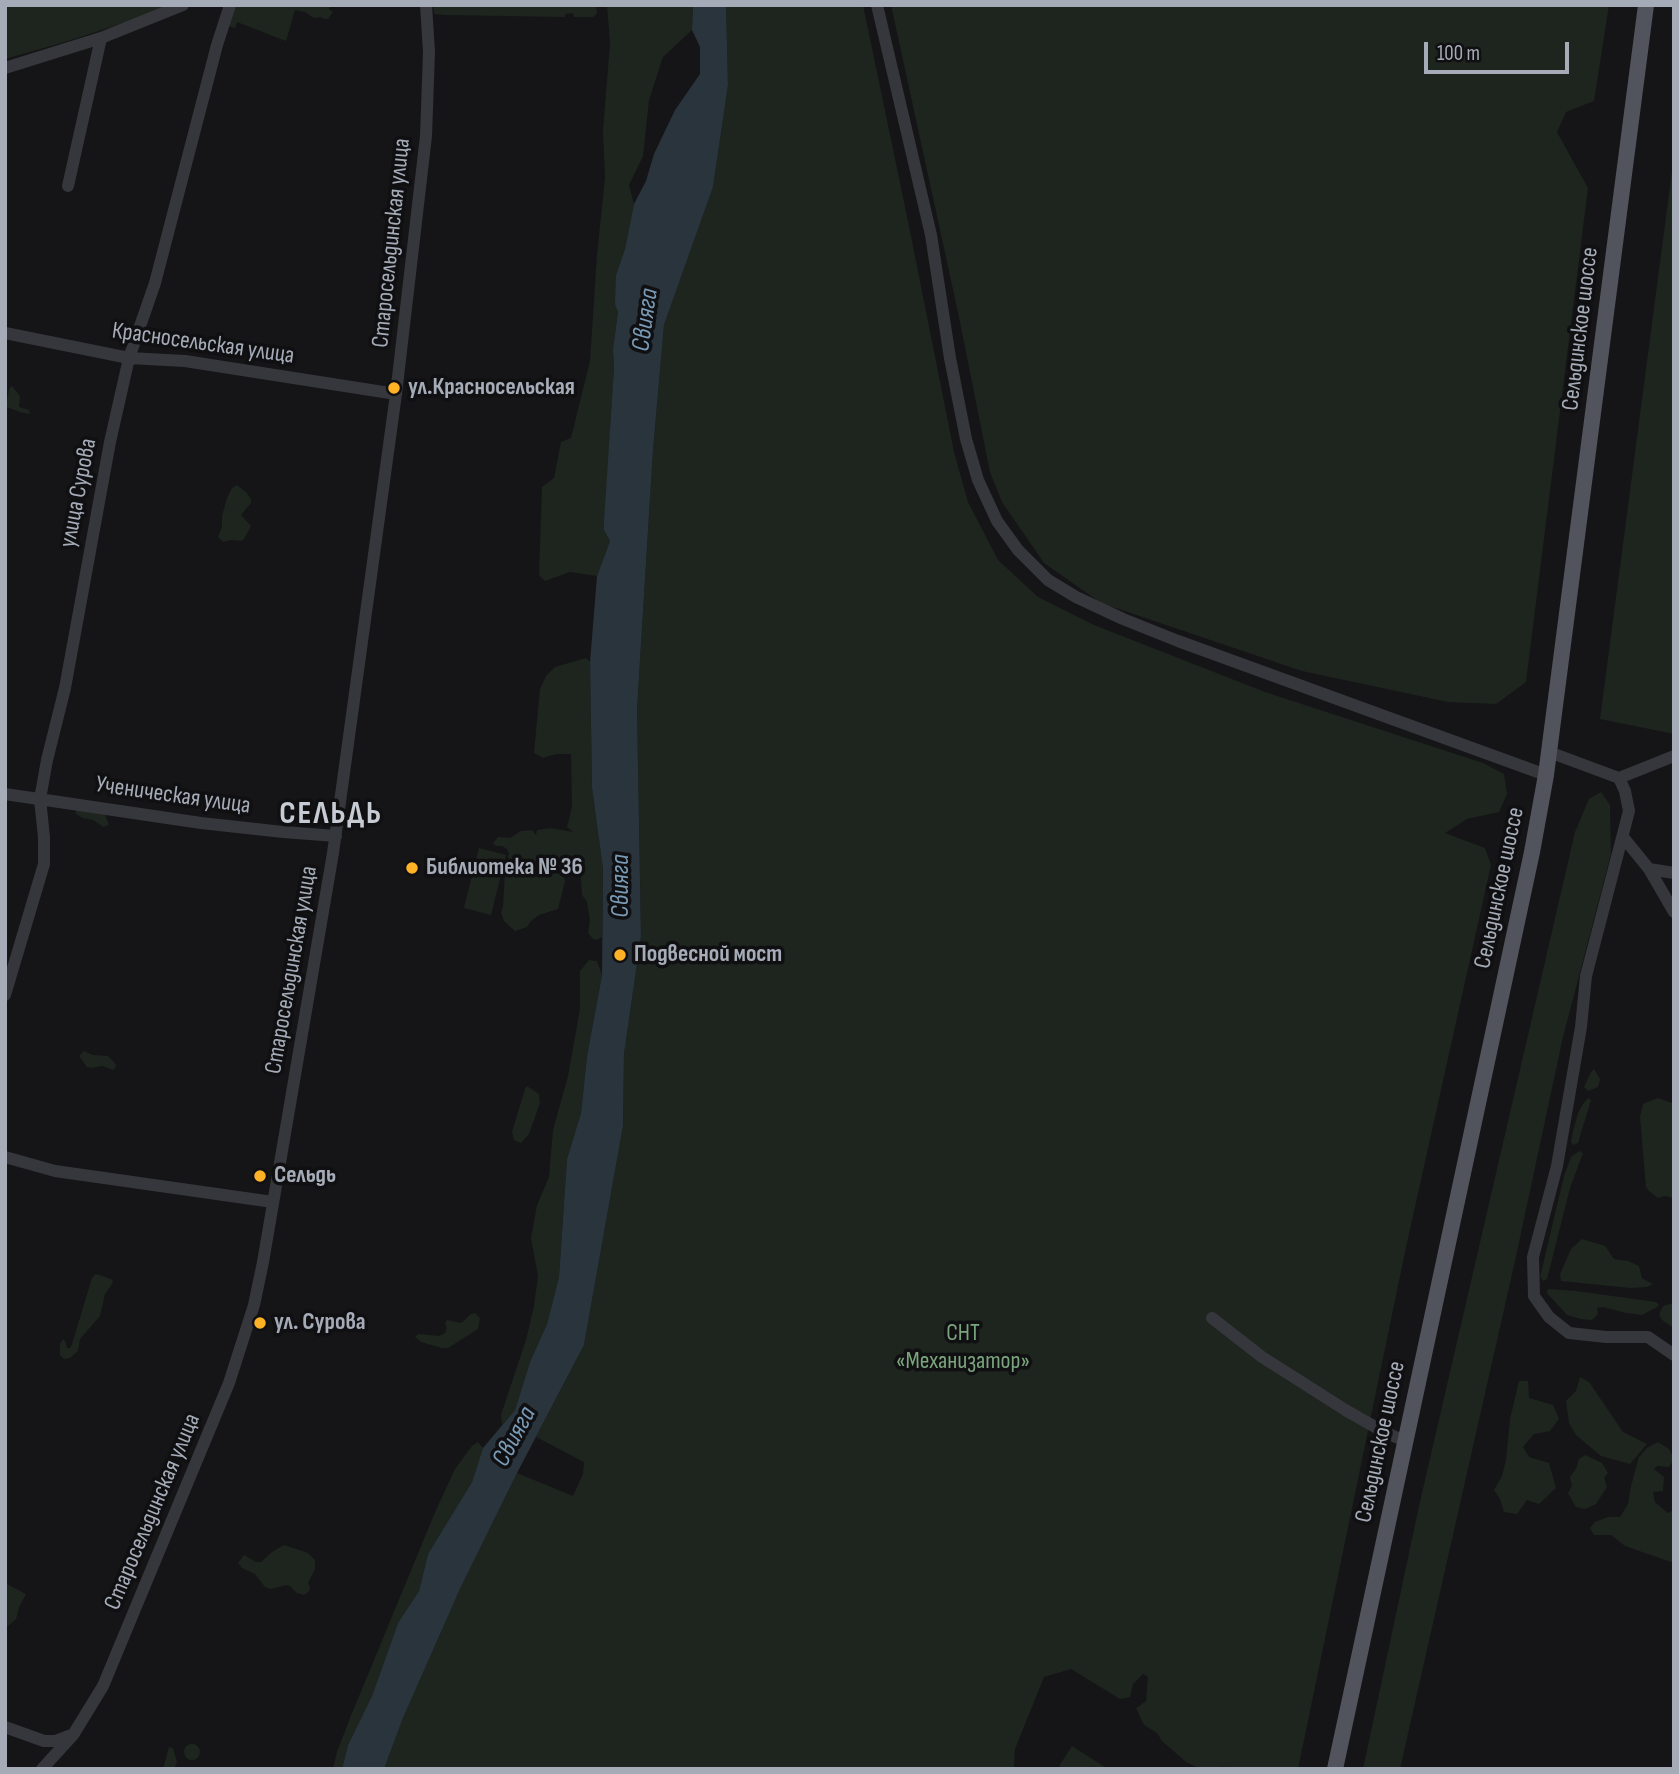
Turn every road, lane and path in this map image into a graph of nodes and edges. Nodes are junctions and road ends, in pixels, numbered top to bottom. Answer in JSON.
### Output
{"nodes":[{"id":1,"x":183,"y":5,"type":"edge"},
{"id":2,"x":230,"y":5,"type":"edge"},
{"id":3,"x":426,"y":5,"type":"edge"},
{"id":4,"x":877,"y":5,"type":"edge"},
{"id":5,"x":1646,"y":5,"type":"edge"},
{"id":6,"x":101,"y":38,"type":"junction"},
{"id":7,"x":5,"y":68,"type":"edge"},
{"id":8,"x":68,"y":186,"type":"dead end"},
{"id":9,"x":5,"y":333,"type":"edge"},
{"id":10,"x":136,"y":339,"type":"junction"},
{"id":11,"x":129,"y":358,"type":"junction"},
{"id":12,"x":159,"y":360,"type":"junction"},
{"id":13,"x":396,"y":394,"type":"junction"},
{"id":14,"x":1549,"y":752,"type":"junction"},
{"id":15,"x":1674,"y":756,"type":"edge"},
{"id":16,"x":1546,"y":775,"type":"junction"},
{"id":17,"x":1619,"y":778,"type":"junction"},
{"id":18,"x":5,"y":794,"type":"edge"},
{"id":19,"x":40,"y":799,"type":"junction"},
{"id":20,"x":336,"y":836,"type":"junction"},
{"id":21,"x":1623,"y":837,"type":"junction"},
{"id":22,"x":1649,"y":869,"type":"junction"},
{"id":23,"x":1674,"y":873,"type":"edge"},
{"id":24,"x":1674,"y":912,"type":"edge"},
{"id":25,"x":5,"y":995,"type":"edge"},
{"id":26,"x":5,"y":1157,"type":"edge"},
{"id":27,"x":273,"y":1202,"type":"junction"},
{"id":28,"x":1212,"y":1318,"type":"dead end"},
{"id":29,"x":1674,"y":1355,"type":"edge"},
{"id":30,"x":1405,"y":1441,"type":"junction"},
{"id":31,"x":5,"y":1727,"type":"edge"},
{"id":32,"x":73,"y":1735,"type":"junction"},
{"id":33,"x":42,"y":1769,"type":"edge"},
{"id":34,"x":1335,"y":1769,"type":"edge"}],
"edges":[{"from":1,"to":6,"type":"street"},
{"from":2,"to":10,"type":"street","name":"улица Сурова"},
{"from":3,"to":13,"type":"street","name":"Старосельдинская улица"},
{"from":4,"to":16,"type":"street"},
{"from":5,"to":14,"type":"main road","name":"Сельдинское шоссе"},
{"from":6,"to":7,"type":"street"},
{"from":6,"to":8,"type":"street"},
{"from":9,"to":11,"type":"street","name":"Красносельская улица"},
{"from":10,"to":11,"type":"street","name":"улица Сурова"},
{"from":10,"to":12,"type":"street"},
{"from":11,"to":12,"type":"street","name":"Красносельская улица"},
{"from":11,"to":19,"type":"street","name":"улица Сурова"},
{"from":12,"to":13,"type":"street","name":"Красносельская улица"},
{"from":13,"to":20,"type":"street","name":"Старосельдинская улица"},
{"from":14,"to":16,"type":"main road","name":"Сельдинское шоссе"},
{"from":14,"to":17,"type":"street"},
{"from":15,"to":17,"type":"street"},
{"from":16,"to":30,"type":"main road","name":"Сельдинское шоссе"},
{"from":17,"to":21,"type":"street"},
{"from":18,"to":19,"type":"street","name":"Ученическая улица"},
{"from":19,"to":20,"type":"street","name":"Ученическая улица"},
{"from":19,"to":25,"type":"street","name":"улица Сурова"},
{"from":20,"to":27,"type":"street","name":"Старосельдинская улица"},
{"from":21,"to":22,"type":"street"},
{"from":21,"to":29,"type":"street"},
{"from":22,"to":23,"type":"street"},
{"from":22,"to":24,"type":"street"},
{"from":26,"to":27,"type":"street"},
{"from":27,"to":32,"type":"street","name":"Старосельдинская улица"},
{"from":28,"to":30,"type":"street"},
{"from":30,"to":34,"type":"main road","name":"Сельдинское шоссе"},
{"from":31,"to":32,"type":"street"},
{"from":32,"to":33,"type":"street","name":"Старосельдинская улица"}]}
